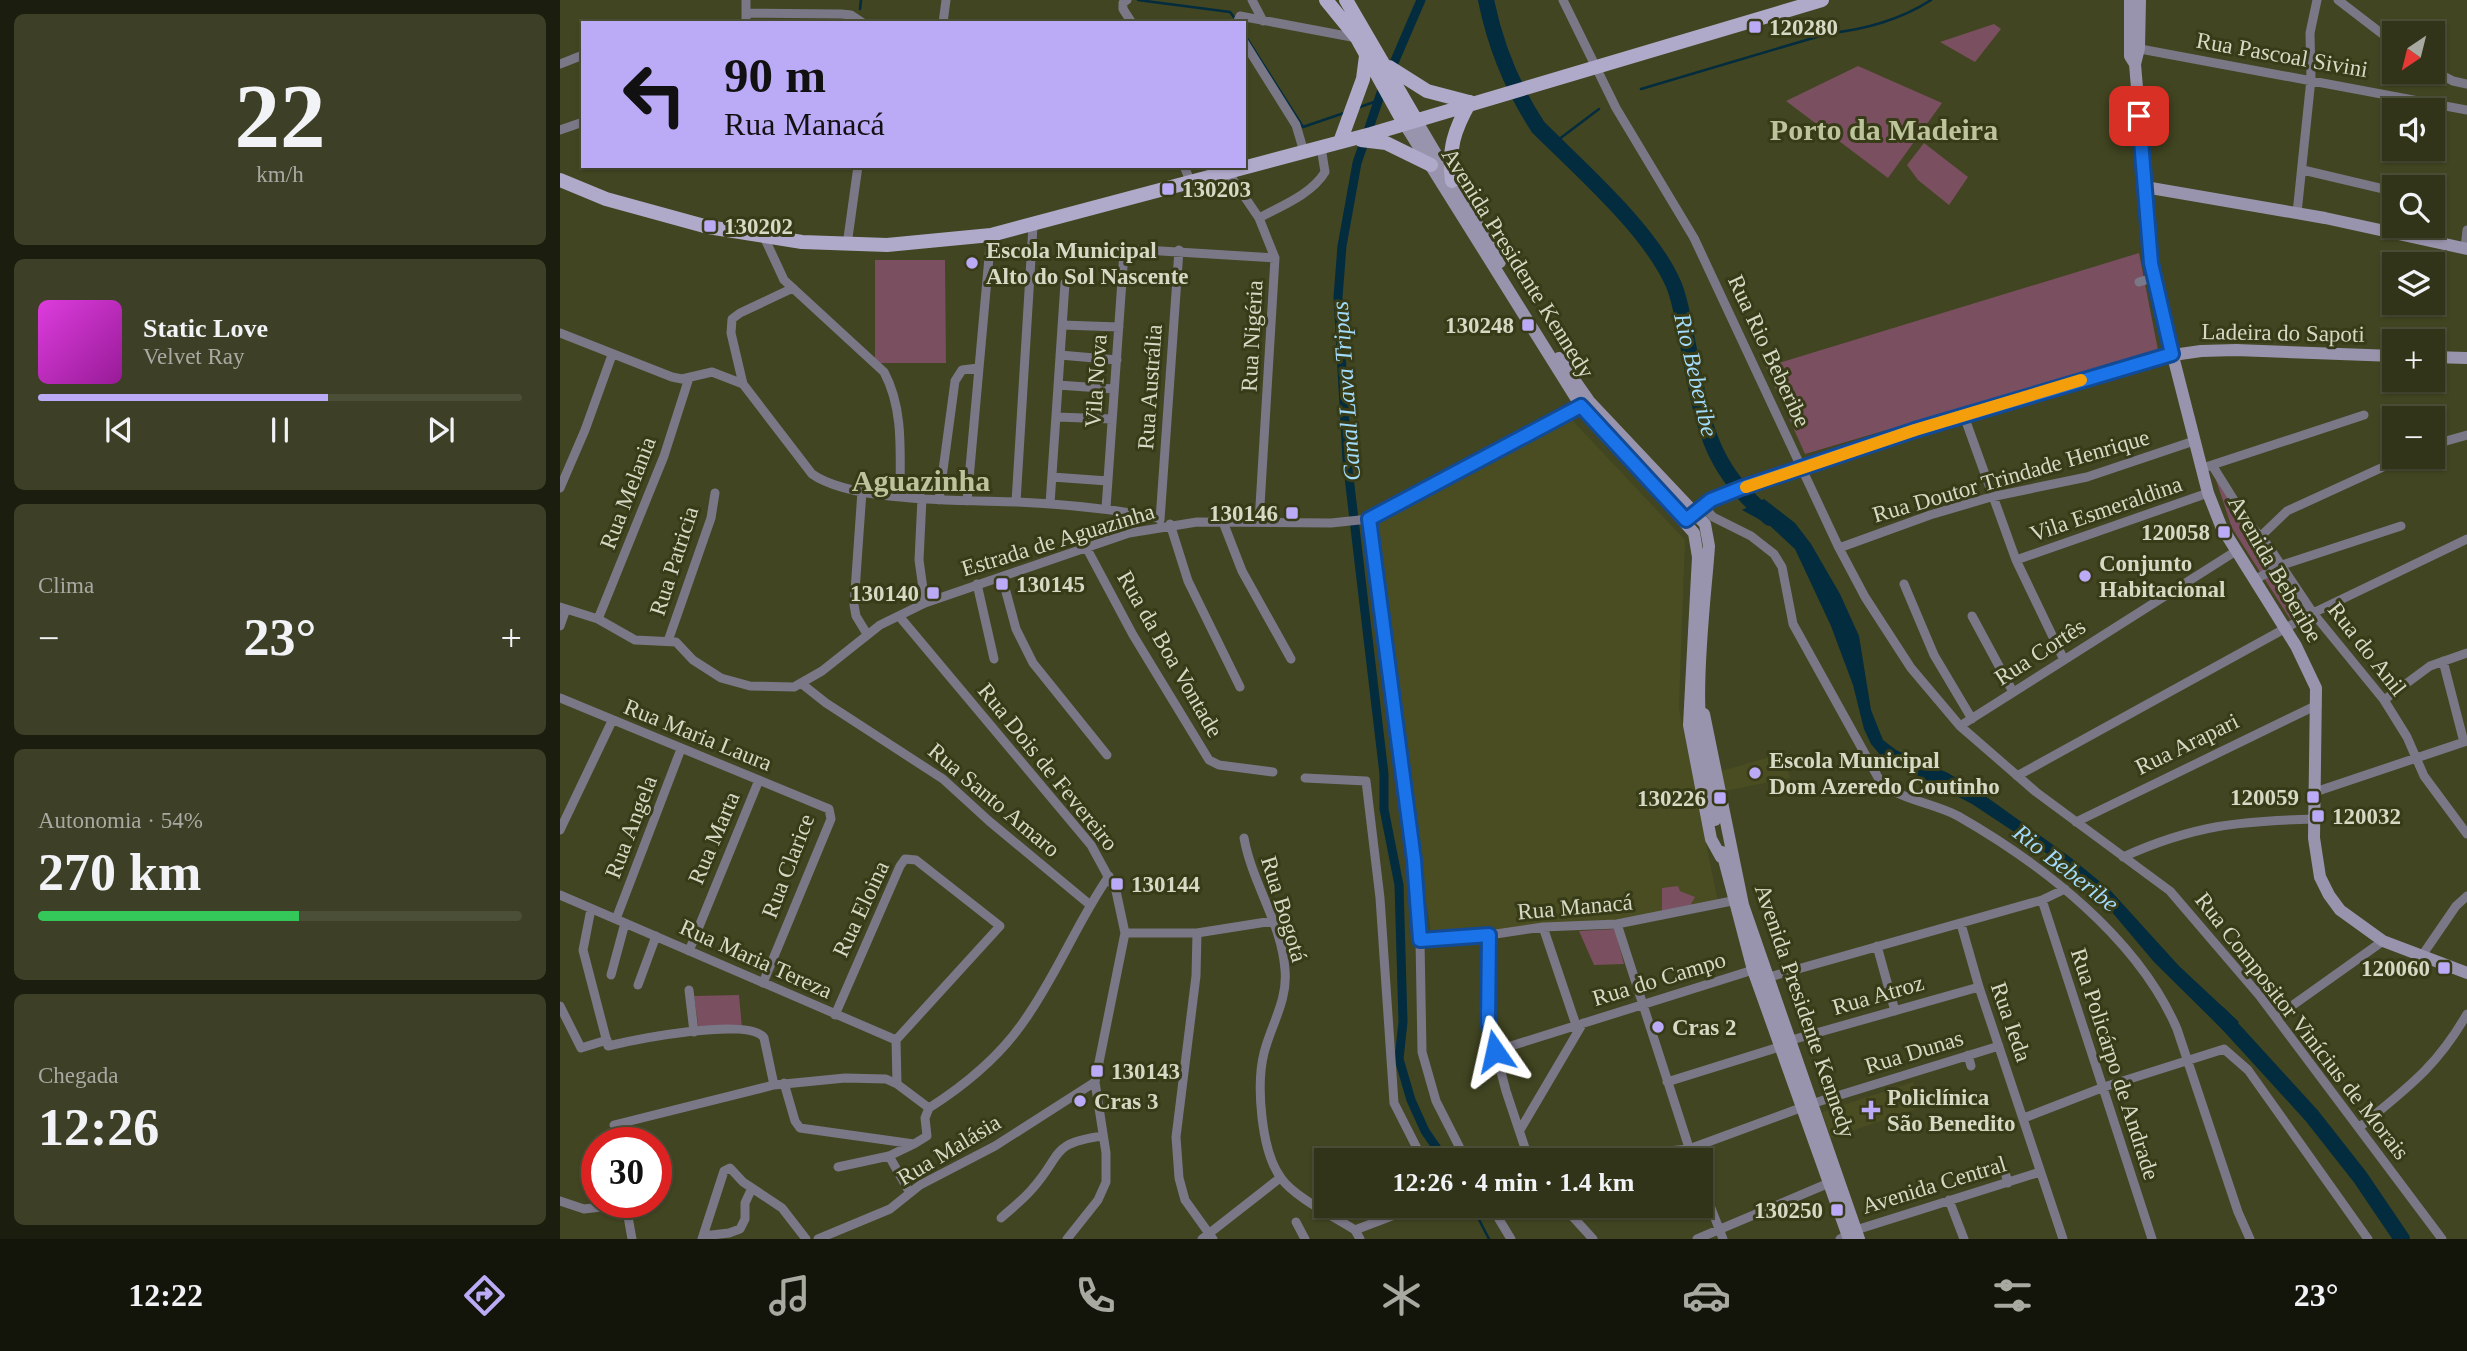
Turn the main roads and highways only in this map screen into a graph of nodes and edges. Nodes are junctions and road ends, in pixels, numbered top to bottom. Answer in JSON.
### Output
{"nodes":[{"id":1,"x":1326,"y":0,"type":"edge"},
{"id":2,"x":1338,"y":0,"type":"edge"},
{"id":3,"x":1346,"y":0,"type":"edge"},
{"id":4,"x":1822,"y":0,"type":"edge"},
{"id":5,"x":2130,"y":0,"type":"edge"},
{"id":6,"x":2140,"y":0,"type":"edge"},
{"id":7,"x":1360,"y":33,"type":"junction"},
{"id":8,"x":2135,"y":48,"type":"junction"},
{"id":9,"x":1377,"y":62,"type":"junction"},
{"id":10,"x":1396,"y":86,"type":"junction"},
{"id":11,"x":1470,"y":102,"type":"junction"},
{"id":12,"x":1410,"y":121,"type":"junction"},
{"id":13,"x":1370,"y":137,"type":"junction"},
{"id":14,"x":1345,"y":140,"type":"junction"},
{"id":15,"x":1246,"y":165,"type":"edge"},
{"id":16,"x":1431,"y":165,"type":"junction"},
{"id":17,"x":560,"y":169,"type":"edge"},
{"id":18,"x":1226,"y":170,"type":"edge"},
{"id":19,"x":1451,"y":181,"type":"junction"},
{"id":20,"x":564,"y":182,"type":"edge"},
{"id":21,"x":2145,"y":187,"type":"junction"},
{"id":22,"x":2466,"y":249,"type":"edge"},
{"id":23,"x":2172,"y":354,"type":"junction"},
{"id":24,"x":2382,"y":356,"type":"edge"},
{"id":25,"x":2445,"y":357,"type":"edge"},
{"id":26,"x":2467,"y":358,"type":"edge"},
{"id":27,"x":1585,"y":404,"type":"junction"},
{"id":28,"x":1695,"y":513,"type":"junction"},
{"id":29,"x":2467,"y":973,"type":"edge"},
{"id":30,"x":1784,"y":1044,"type":"junction"},
{"id":31,"x":1806,"y":1106,"type":"junction"},
{"id":32,"x":1851,"y":1236,"type":"edge"}],
"edges":[{"from":1,"to":7,"type":"main road","name":"Avenida Presidente Kennedy"},
{"from":2,"to":7,"type":"main road","name":"Avenida Presidente Kennedy"},
{"from":3,"to":7,"type":"main road","name":"Avenida Presidente Kennedy"},
{"from":4,"to":11,"type":"main road"},
{"from":5,"to":8,"type":"main road","name":"Avenida Beberibe"},
{"from":6,"to":8,"type":"main road","name":"Avenida Beberibe"},
{"from":7,"to":9,"type":"main road","name":"Avenida Presidente Kennedy"},
{"from":8,"to":21,"type":"main road","name":"Avenida Beberibe"},
{"from":9,"to":10,"type":"main road","name":"Avenida Presidente Kennedy"},
{"from":9,"to":14,"type":"main road"},
{"from":10,"to":11,"type":"main road"},
{"from":10,"to":12,"type":"main road","name":"Avenida Presidente Kennedy"},
{"from":11,"to":12,"type":"main road"},
{"from":11,"to":19,"type":"main road"},
{"from":12,"to":13,"type":"main road"},
{"from":12,"to":16,"type":"main road","name":"Avenida Presidente Kennedy"},
{"from":12,"to":19,"type":"main road","name":"Avenida Presidente Kennedy"},
{"from":13,"to":14,"type":"main road"},
{"from":13,"to":16,"type":"main road"},
{"from":14,"to":15,"type":"main road"},
{"from":16,"to":27,"type":"main road","name":"Avenida Presidente Kennedy"},
{"from":17,"to":20,"type":"main road"},
{"from":18,"to":20,"type":"main road"},
{"from":19,"to":27,"type":"main road","name":"Avenida Presidente Kennedy"},
{"from":21,"to":22,"type":"main road"},
{"from":21,"to":23,"type":"main road","name":"Avenida Beberibe"},
{"from":23,"to":24,"type":"main road","name":"Ladeira do Sapoti"},
{"from":23,"to":28,"type":"main road","name":"Ladeira do Sapoti"},
{"from":23,"to":29,"type":"main road","name":"Avenida Beberibe"},
{"from":25,"to":26,"type":"main road"},
{"from":27,"to":28,"type":"main road","name":"Avenida Presidente Kennedy"},
{"from":28,"to":30,"type":"main road","name":"Avenida Presidente Kennedy"},
{"from":28,"to":30,"type":"main road","name":"Avenida Presidente Kennedy"},
{"from":30,"to":31,"type":"main road","name":"Avenida Presidente Kennedy"},
{"from":31,"to":32,"type":"main road","name":"Avenida Presidente Kennedy"},
{"from":31,"to":32,"type":"main road","name":"Avenida Presidente Kennedy"}]}
